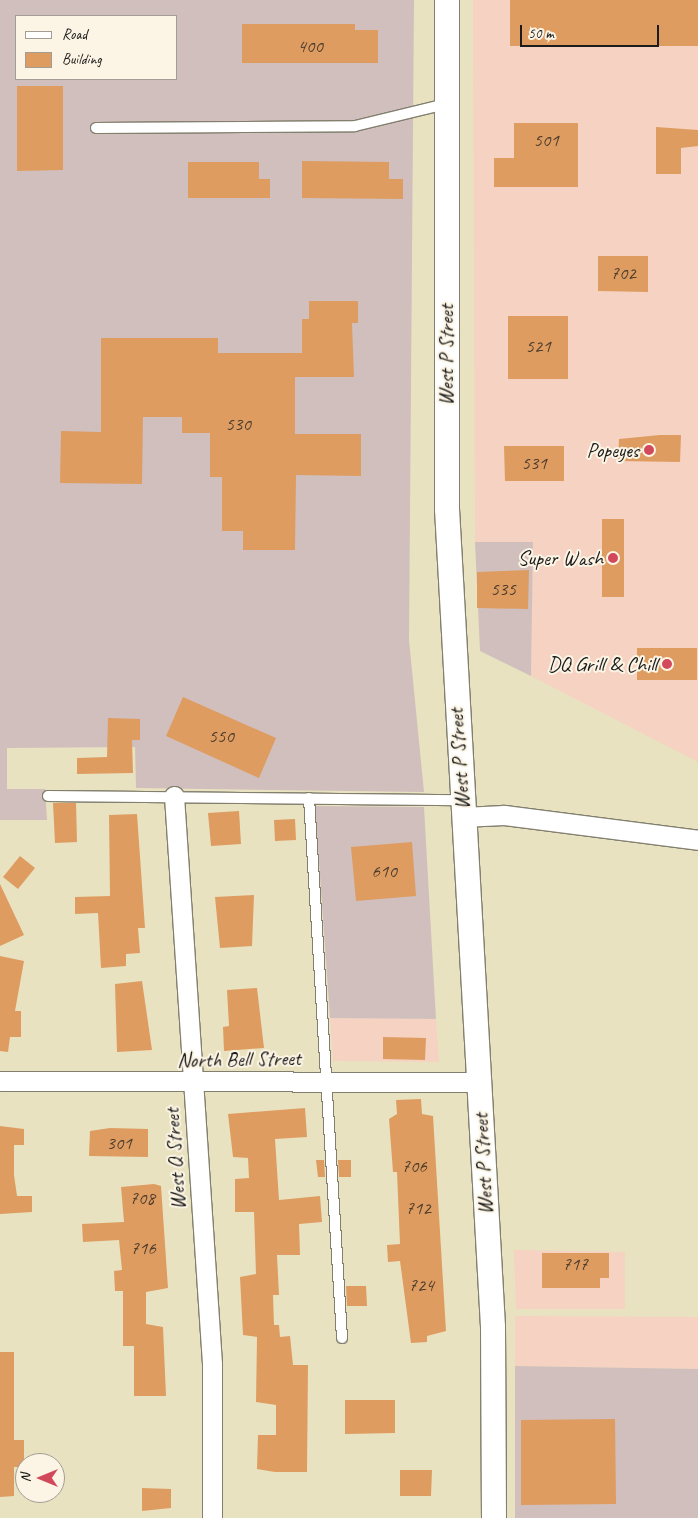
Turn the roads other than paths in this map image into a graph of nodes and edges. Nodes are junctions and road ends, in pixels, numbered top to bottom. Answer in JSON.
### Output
{"nodes":[{"id":1,"x":447,"y":0,"type":"edge"},
{"id":2,"x":446,"y":104,"type":"junction"},
{"id":3,"x":96,"y":128,"type":"dead end"},
{"id":4,"x":48,"y":796,"type":"dead end"},
{"id":5,"x":174,"y":796,"type":"junction"},
{"id":6,"x":309,"y":798,"type":"junction"},
{"id":7,"x":462,"y":808,"type":"junction"},
{"id":8,"x":698,"y":840,"type":"edge"},
{"id":9,"x":0,"y":1081,"type":"edge"},
{"id":10,"x":192,"y":1081,"type":"junction"},
{"id":11,"x":329,"y":1081,"type":"junction"},
{"id":12,"x":479,"y":1082,"type":"junction"},
{"id":13,"x":342,"y":1338,"type":"dead end"},
{"id":14,"x":212,"y":1518,"type":"edge"},
{"id":15,"x":494,"y":1518,"type":"edge"}],
"edges":[{"from":1,"to":2,"type":"street","name":"West P Street"},
{"from":2,"to":3,"type":"lane"},
{"from":2,"to":7,"type":"street","name":"West P Street"},
{"from":4,"to":5,"type":"lane"},
{"from":5,"to":6,"type":"lane"},
{"from":5,"to":10,"type":"street","name":"West Q Street"},
{"from":6,"to":7,"type":"lane"},
{"from":6,"to":11,"type":"lane"},
{"from":7,"to":8,"type":"street"},
{"from":7,"to":12,"type":"street","name":"West P Street"},
{"from":9,"to":10,"type":"street","name":"North Bell Street"},
{"from":10,"to":11,"type":"street","name":"North Bell Street"},
{"from":10,"to":14,"type":"street","name":"West Q Street"},
{"from":11,"to":12,"type":"street","name":"North Bell Street"},
{"from":11,"to":13,"type":"lane"},
{"from":12,"to":15,"type":"street","name":"West P Street"}]}
